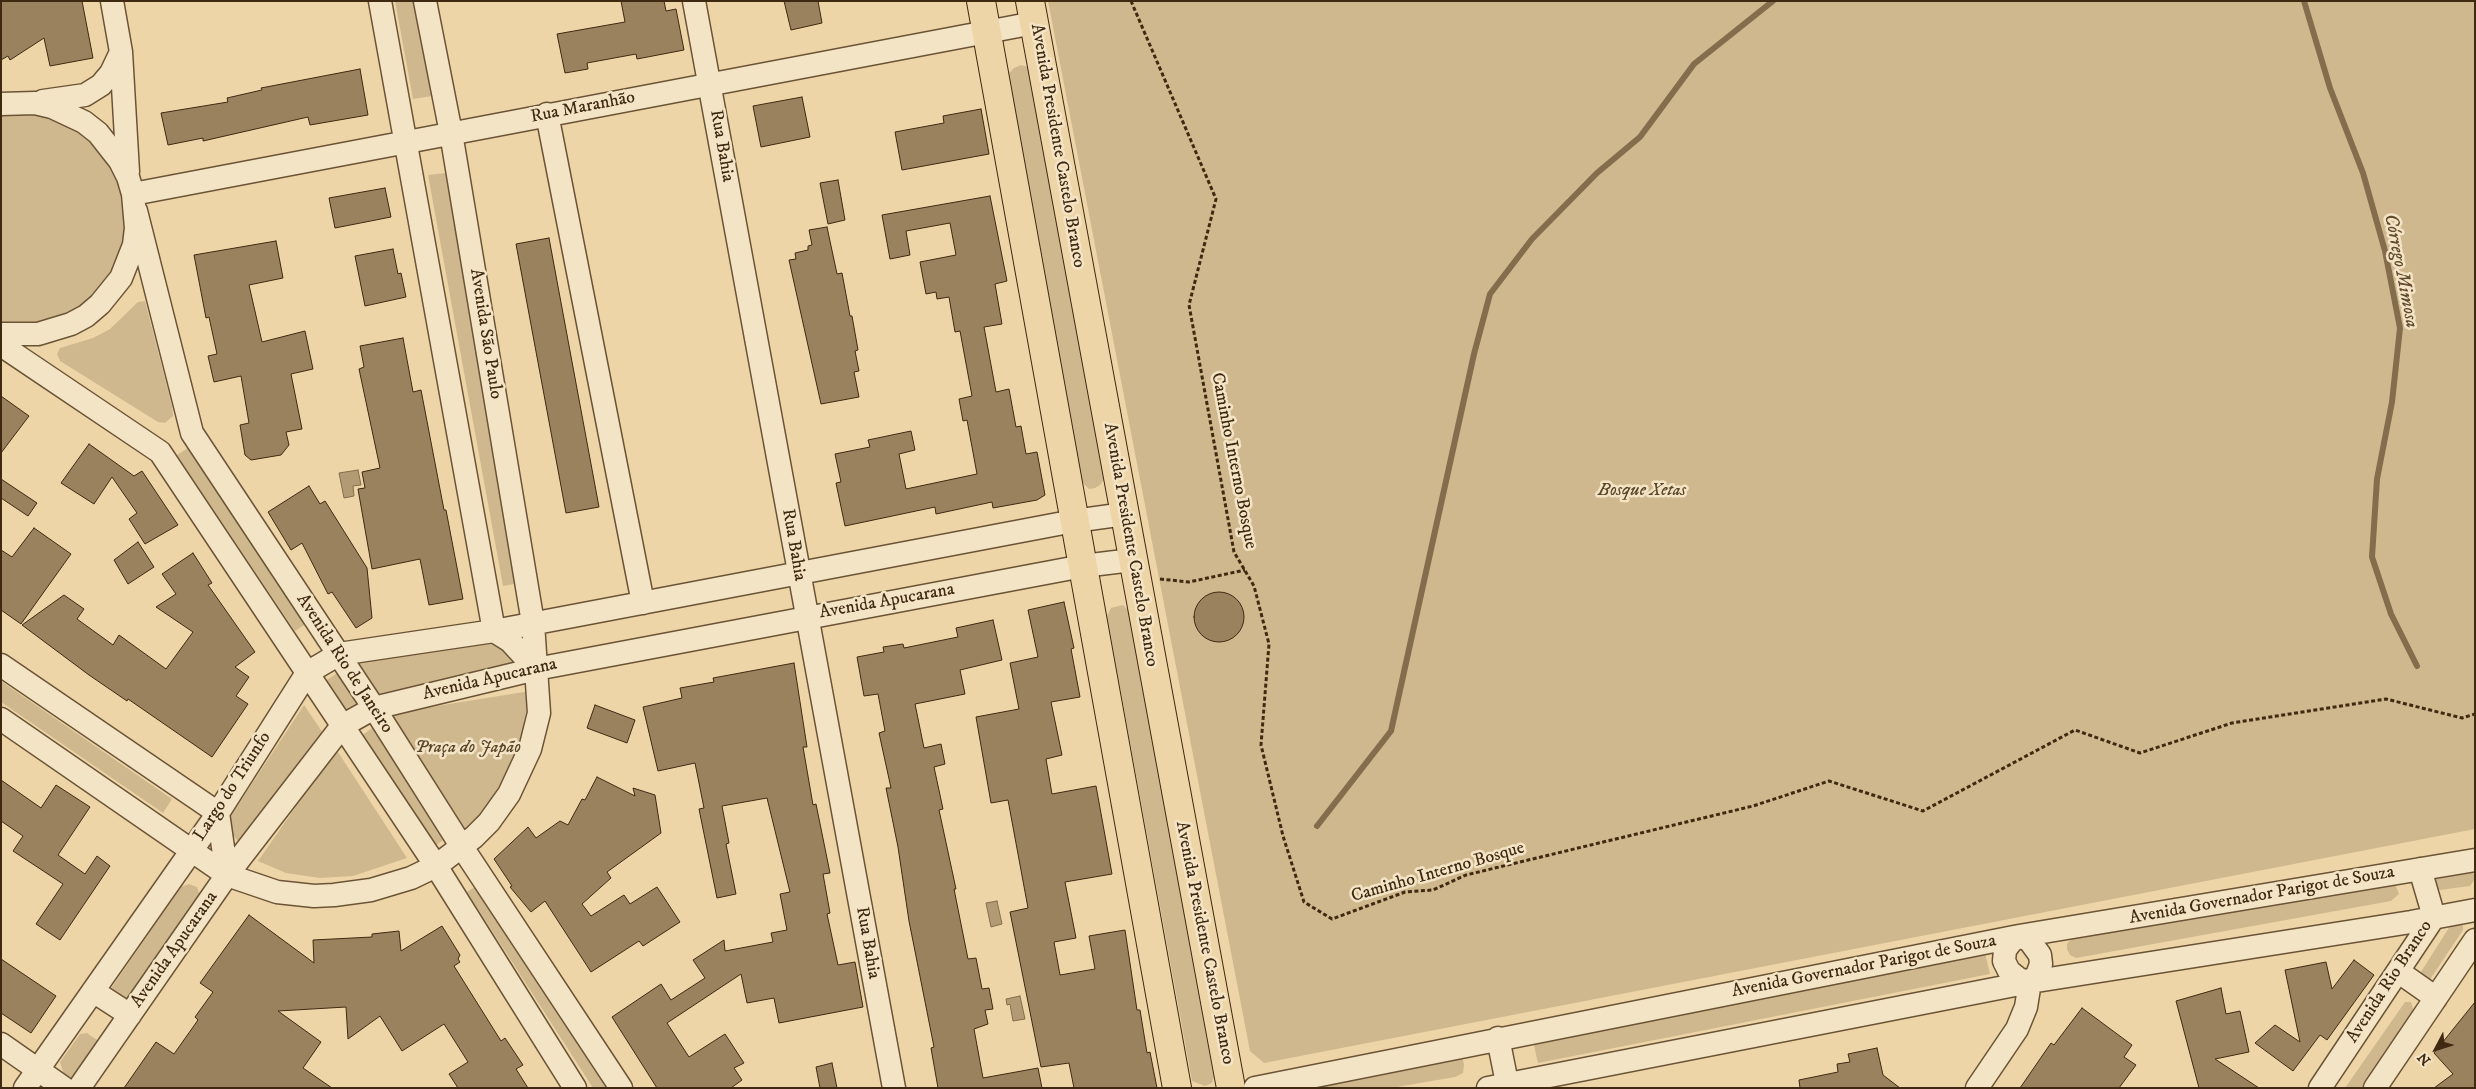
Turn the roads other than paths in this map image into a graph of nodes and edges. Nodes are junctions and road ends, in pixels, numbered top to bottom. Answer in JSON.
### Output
{"nodes":[{"id":1,"x":112,"y":1,"type":"edge"},
{"id":2,"x":380,"y":1,"type":"edge"},
{"id":3,"x":425,"y":1,"type":"edge"},
{"id":4,"x":694,"y":1,"type":"edge"},
{"id":5,"x":981,"y":1,"type":"edge"},
{"id":6,"x":1032,"y":12,"type":"edge"},
{"id":7,"x":987,"y":32,"type":"junction"},
{"id":8,"x":122,"y":52,"type":"junction"},
{"id":9,"x":710,"y":83,"type":"junction"},
{"id":10,"x":9,"y":103,"type":"edge"},
{"id":11,"x":547,"y":114,"type":"junction"},
{"id":12,"x":451,"y":133,"type":"junction"},
{"id":13,"x":405,"y":142,"type":"junction"},
{"id":14,"x":132,"y":194,"type":"junction"},
{"id":15,"x":1,"y":334,"type":"edge"},
{"id":16,"x":1,"y":346,"type":"edge"},
{"id":17,"x":192,"y":433,"type":"junction"},
{"id":18,"x":160,"y":452,"type":"junction"},
{"id":19,"x":1125,"y":514,"type":"junction"},
{"id":20,"x":1074,"y":521,"type":"junction"},
{"id":21,"x":1083,"y":566,"type":"junction"},
{"id":22,"x":1133,"y":568,"type":"junction"},
{"id":23,"x":798,"y":574,"type":"junction"},
{"id":24,"x":643,"y":603,"type":"junction"},
{"id":25,"x":807,"y":617,"type":"junction"},
{"id":26,"x":533,"y":623,"type":"junction"},
{"id":27,"x":494,"y":631,"type":"junction"},
{"id":28,"x":339,"y":654,"type":"junction"},
{"id":29,"x":1,"y":665,"type":"edge"},
{"id":30,"x":536,"y":669,"type":"junction"},
{"id":31,"x":307,"y":673,"type":"junction"},
{"id":32,"x":374,"y":708,"type":"junction"},
{"id":33,"x":1,"y":718,"type":"edge"},
{"id":34,"x":342,"y":726,"type":"junction"},
{"id":35,"x":218,"y":813,"type":"junction"},
{"id":36,"x":462,"y":847,"type":"junction"},
{"id":37,"x":192,"y":850,"type":"junction"},
{"id":38,"x":2475,"y":860,"type":"edge"},
{"id":39,"x":436,"y":866,"type":"junction"},
{"id":40,"x":2420,"y":869,"type":"junction"},
{"id":41,"x":227,"y":875,"type":"junction"},
{"id":42,"x":2475,"y":910,"type":"edge"},
{"id":43,"x":2434,"y":917,"type":"junction"},
{"id":44,"x":2019,"y":936,"type":"junction"},
{"id":45,"x":2475,"y":940,"type":"edge"},
{"id":46,"x":2399,"y":972,"type":"junction"},
{"id":47,"x":2030,"y":982,"type":"junction"},
{"id":48,"x":93,"y":990,"type":"junction"},
{"id":49,"x":2436,"y":998,"type":"junction"},
{"id":50,"x":130,"y":1015,"type":"junction"},
{"id":51,"x":1498,"y":1038,"type":"junction"},
{"id":52,"x":1,"y":1044,"type":"edge"},
{"id":53,"x":31,"y":1079,"type":"edge"},
{"id":54,"x":1501,"y":1087,"type":"edge"},
{"id":55,"x":64,"y":1088,"type":"edge"},
{"id":56,"x":79,"y":1088,"type":"edge"},
{"id":57,"x":575,"y":1088,"type":"edge"},
{"id":58,"x":621,"y":1088,"type":"edge"},
{"id":59,"x":894,"y":1088,"type":"edge"},
{"id":60,"x":1177,"y":1088,"type":"edge"},
{"id":61,"x":1231,"y":1088,"type":"edge"},
{"id":62,"x":1255,"y":1088,"type":"edge"},
{"id":63,"x":1977,"y":1088,"type":"edge"},
{"id":64,"x":2320,"y":1088,"type":"edge"},
{"id":65,"x":2375,"y":1088,"type":"edge"}],
"edges":[{"from":1,"to":8,"type":"street"},
{"from":2,"to":13,"type":"street"},
{"from":3,"to":12,"type":"street","name":"Avenida São Paulo"},
{"from":4,"to":9,"type":"street","name":"Rua Bahia"},
{"from":5,"to":7,"type":"main road"},
{"from":6,"to":7,"type":"street","name":"Rua Maranhão"},
{"from":6,"to":19,"type":"main road","name":"Avenida Presidente Castelo Branco"},
{"from":7,"to":9,"type":"street","name":"Rua Maranhão"},
{"from":7,"to":20,"type":"main road"},
{"from":8,"to":10,"type":"street"},
{"from":8,"to":14,"type":"street"},
{"from":9,"to":11,"type":"street","name":"Rua Maranhão"},
{"from":9,"to":23,"type":"street","name":"Rua Bahia"},
{"from":10,"to":14,"type":"street"},
{"from":11,"to":12,"type":"street","name":"Rua Maranhão"},
{"from":11,"to":24,"type":"street"},
{"from":12,"to":13,"type":"street","name":"Rua Maranhão"},
{"from":12,"to":26,"type":"street","name":"Avenida São Paulo"},
{"from":13,"to":14,"type":"street","name":"Rua Maranhão"},
{"from":13,"to":27,"type":"street"},
{"from":14,"to":15,"type":"street"},
{"from":14,"to":17,"type":"street","name":"Avenida Rio de Janeiro"},
{"from":16,"to":18,"type":"street","name":"Avenida Rio de Janeiro"},
{"from":17,"to":18,"type":"street"},
{"from":17,"to":28,"type":"street","name":"Avenida Rio de Janeiro"},
{"from":18,"to":31,"type":"street","name":"Avenida Rio de Janeiro"},
{"from":19,"to":20,"type":"street"},
{"from":19,"to":22,"type":"main road","name":"Avenida Presidente Castelo Branco"},
{"from":20,"to":21,"type":"main road"},
{"from":20,"to":23,"type":"street"},
{"from":21,"to":22,"type":"street","name":"Avenida Apucarana"},
{"from":21,"to":25,"type":"street","name":"Avenida Apucarana"},
{"from":21,"to":60,"type":"main road"},
{"from":22,"to":61,"type":"main road","name":"Avenida Presidente Castelo Branco"},
{"from":23,"to":24,"type":"street"},
{"from":23,"to":25,"type":"street","name":"Rua Bahia"},
{"from":24,"to":26,"type":"street"},
{"from":25,"to":30,"type":"street","name":"Avenida Apucarana"},
{"from":25,"to":59,"type":"street","name":"Rua Bahia"},
{"from":26,"to":27,"type":"street"},
{"from":26,"to":30,"type":"street","name":"Avenida São Paulo"},
{"from":27,"to":28,"type":"street","name":"Largo do Triunfo"},
{"from":27,"to":30,"type":"street"},
{"from":28,"to":31,"type":"street","name":"Largo do Triunfo"},
{"from":28,"to":32,"type":"street","name":"Avenida Rio de Janeiro"},
{"from":29,"to":35,"type":"street"},
{"from":30,"to":32,"type":"street","name":"Avenida Apucarana"},
{"from":30,"to":36,"type":"street","name":"Largo do Triunfo"},
{"from":31,"to":34,"type":"street","name":"Avenida Rio de Janeiro"},
{"from":31,"to":35,"type":"street","name":"Largo do Triunfo"},
{"from":32,"to":34,"type":"street","name":"Avenida Apucarana"},
{"from":32,"to":36,"type":"street","name":"Avenida Rio de Janeiro"},
{"from":33,"to":37,"type":"street"},
{"from":34,"to":39,"type":"street","name":"Avenida Rio de Janeiro"},
{"from":34,"to":41,"type":"street","name":"Avenida Apucarana"},
{"from":35,"to":37,"type":"street","name":"Largo do Triunfo"},
{"from":35,"to":41,"type":"street"},
{"from":36,"to":39,"type":"street","name":"Largo do Triunfo"},
{"from":36,"to":58,"type":"street","name":"Avenida Rio de Janeiro"},
{"from":37,"to":41,"type":"street","name":"Largo do Triunfo"},
{"from":37,"to":48,"type":"street"},
{"from":38,"to":40,"type":"street","name":"Avenida Governador Parigot de Souza"},
{"from":39,"to":41,"type":"street","name":"Largo do Triunfo"},
{"from":39,"to":57,"type":"street","name":"Avenida Rio de Janeiro"},
{"from":40,"to":43,"type":"street","name":"Avenida Rio Branco"},
{"from":40,"to":44,"type":"street","name":"Avenida Governador Parigot de Souza"},
{"from":41,"to":50,"type":"street","name":"Avenida Apucarana"},
{"from":42,"to":43,"type":"street"},
{"from":43,"to":46,"type":"street","name":"Avenida Rio Branco"},
{"from":43,"to":47,"type":"street"},
{"from":44,"to":47,"type":"street"},
{"from":44,"to":51,"type":"street","name":"Avenida Governador Parigot de Souza"},
{"from":45,"to":49,"type":"street"},
{"from":46,"to":49,"type":"street"},
{"from":46,"to":64,"type":"street","name":"Avenida Rio Branco"},
{"from":47,"to":54,"type":"street"},
{"from":47,"to":63,"type":"street"},
{"from":48,"to":50,"type":"street"},
{"from":48,"to":53,"type":"street"},
{"from":49,"to":65,"type":"street"},
{"from":50,"to":56,"type":"street","name":"Avenida Apucarana"},
{"from":51,"to":54,"type":"street"},
{"from":51,"to":62,"type":"street","name":"Avenida Governador Parigot de Souza"},
{"from":52,"to":53,"type":"street"},
{"from":53,"to":55,"type":"street"}]}
